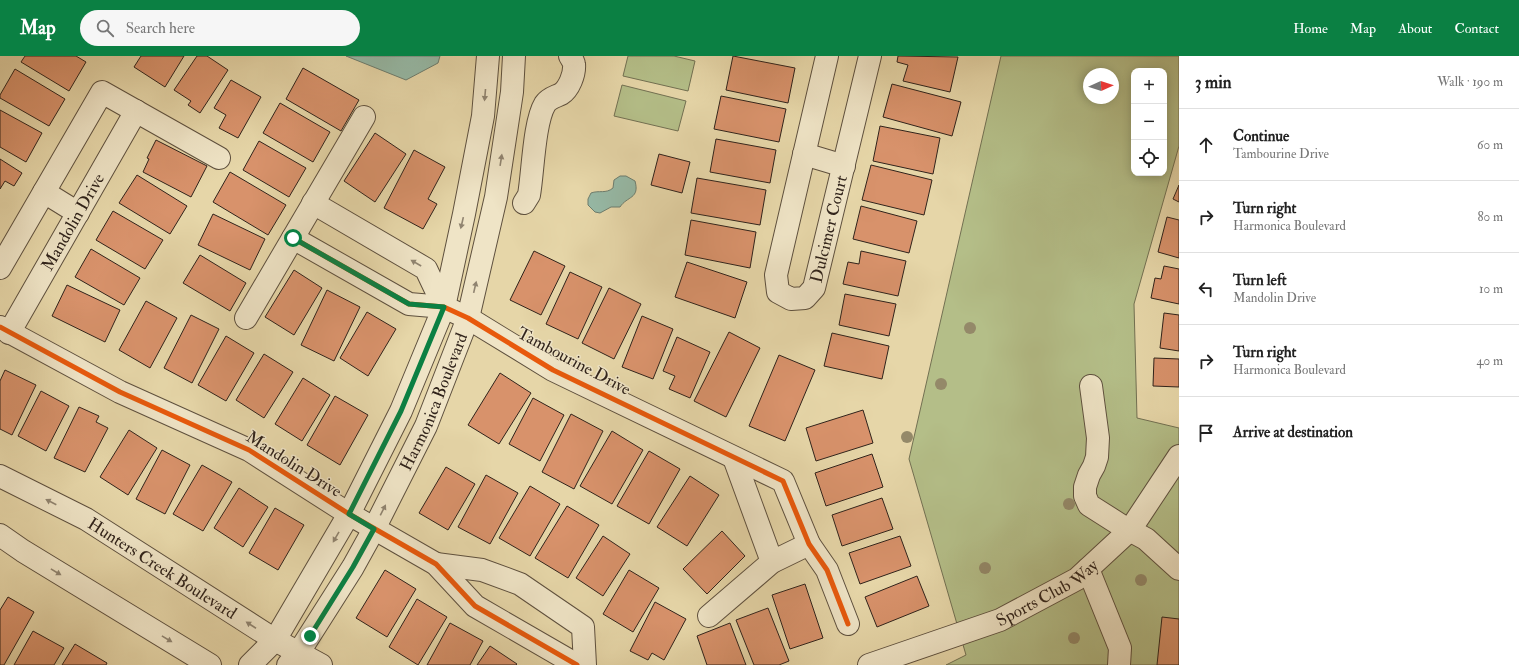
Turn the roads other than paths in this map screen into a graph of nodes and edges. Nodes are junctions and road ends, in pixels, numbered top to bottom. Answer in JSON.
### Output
{"nodes":[{"id":1,"x":488,"y":56,"type":"edge"},
{"id":2,"x":514,"y":56,"type":"edge"},
{"id":3,"x":570,"y":56,"type":"edge"},
{"id":4,"x":827,"y":56,"type":"edge"},
{"id":5,"x":870,"y":56,"type":"edge"},
{"id":6,"x":136,"y":111,"type":"junction"},
{"id":7,"x":364,"y":118,"type":"dead end"},
{"id":8,"x":804,"y":154,"type":"junction"},
{"id":9,"x":219,"y":158,"type":"dead end"},
{"id":10,"x":844,"y":166,"type":"junction"},
{"id":11,"x":44,"y":192,"type":"junction"},
{"id":12,"x":313,"y":203,"type":"junction"},
{"id":13,"x":524,"y":203,"type":"dead end"},
{"id":14,"x":78,"y":213,"type":"junction"},
{"id":15,"x":293,"y":238,"type":"junction"},
{"id":16,"x":0,"y":268,"type":"edge"},
{"id":17,"x":444,"y":307,"type":"junction"},
{"id":18,"x":246,"y":318,"type":"dead end"},
{"id":19,"x":468,"y":318,"type":"junction"},
{"id":20,"x":4,"y":330,"type":"edge"},
{"id":21,"x":1091,"y":386,"type":"dead end"},
{"id":22,"x":1179,"y":456,"type":"edge"},
{"id":23,"x":734,"y":458,"type":"junction"},
{"id":24,"x":0,"y":476,"type":"edge"},
{"id":25,"x":349,"y":514,"type":"junction"},
{"id":26,"x":374,"y":529,"type":"junction"},
{"id":27,"x":1130,"y":530,"type":"junction"},
{"id":28,"x":0,"y":535,"type":"edge"},
{"id":29,"x":809,"y":544,"type":"junction"},
{"id":30,"x":772,"y":562,"type":"junction"},
{"id":31,"x":436,"y":564,"type":"junction"},
{"id":32,"x":1088,"y":569,"type":"junction"},
{"id":33,"x":1179,"y":569,"type":"edge"},
{"id":34,"x":710,"y":616,"type":"dead end"},
{"id":35,"x":848,"y":624,"type":"dead end"},
{"id":36,"x":275,"y":640,"type":"junction"},
{"id":37,"x":294,"y":658,"type":"edge"},
{"id":38,"x":210,"y":665,"type":"edge"},
{"id":39,"x":250,"y":665,"type":"edge"},
{"id":40,"x":321,"y":665,"type":"edge"},
{"id":41,"x":577,"y":665,"type":"edge"},
{"id":42,"x":585,"y":665,"type":"edge"},
{"id":43,"x":869,"y":665,"type":"edge"},
{"id":44,"x":1119,"y":665,"type":"edge"}],
"edges":[{"from":1,"to":17,"type":"street","name":"Harmonica Boulevard","one_way":true},
{"from":19,"to":2,"type":"street","name":"Harmonica Boulevard","one_way":true},
{"from":3,"to":13,"type":"street"},
{"from":4,"to":8,"type":"street","name":"Dulcimer Court"},
{"from":5,"to":10,"type":"street","name":"Dulcimer Court"},
{"from":6,"to":9,"type":"street"},
{"from":6,"to":11,"type":"street"},
{"from":6,"to":14,"type":"street","name":"Mandolin Drive"},
{"from":7,"to":12,"type":"street"},
{"from":8,"to":10,"type":"street"},
{"from":8,"to":10,"type":"street","name":"Dulcimer Court"},
{"from":11,"to":14,"type":"street"},
{"from":11,"to":16,"type":"street"},
{"from":12,"to":15,"type":"street"},
{"from":17,"to":12,"type":"street","one_way":true},
{"from":14,"to":20,"type":"street","name":"Mandolin Drive"},
{"from":15,"to":17,"type":"street","name":"Tambourine Drive"},
{"from":15,"to":18,"type":"street"},
{"from":17,"to":19,"type":"street","name":"Tambourine Drive"},
{"from":17,"to":25,"type":"street","name":"Harmonica Boulevard"},
{"from":19,"to":23,"type":"street","name":"Tambourine Drive"},
{"from":26,"to":19,"type":"street","name":"Harmonica Boulevard","one_way":true},
{"from":20,"to":25,"type":"street","name":"Mandolin Drive"},
{"from":21,"to":27,"type":"street"},
{"from":22,"to":27,"type":"street","name":"Sports Club Way"},
{"from":23,"to":29,"type":"street","name":"Tambourine Drive"},
{"from":23,"to":30,"type":"street"},
{"from":36,"to":24,"type":"street","name":"Hunters Creek Boulevard","one_way":true},
{"from":25,"to":26,"type":"street","name":"Mandolin Drive"},
{"from":25,"to":36,"type":"street","name":"Harmonica Boulevard","one_way":true},
{"from":26,"to":31,"type":"street","name":"Mandolin Drive"},
{"from":26,"to":37,"type":"street","name":"Harmonica Boulevard"},
{"from":27,"to":32,"type":"street","name":"Sports Club Way"},
{"from":27,"to":33,"type":"street"},
{"from":28,"to":38,"type":"street","one_way":true},
{"from":29,"to":30,"type":"street"},
{"from":29,"to":35,"type":"street","name":"Tambourine Drive"},
{"from":30,"to":34,"type":"street"},
{"from":31,"to":41,"type":"street","name":"Mandolin Drive"},
{"from":31,"to":42,"type":"street","name":"Mandolin Drive"},
{"from":32,"to":43,"type":"street","name":"Sports Club Way"},
{"from":32,"to":44,"type":"street"},
{"from":36,"to":37,"type":"street","name":"Hunters Creek Boulevard"},
{"from":36,"to":39,"type":"street","name":"Harmonica Boulevard"},
{"from":37,"to":40,"type":"street","name":"Hunters Creek Boulevard"}]}
